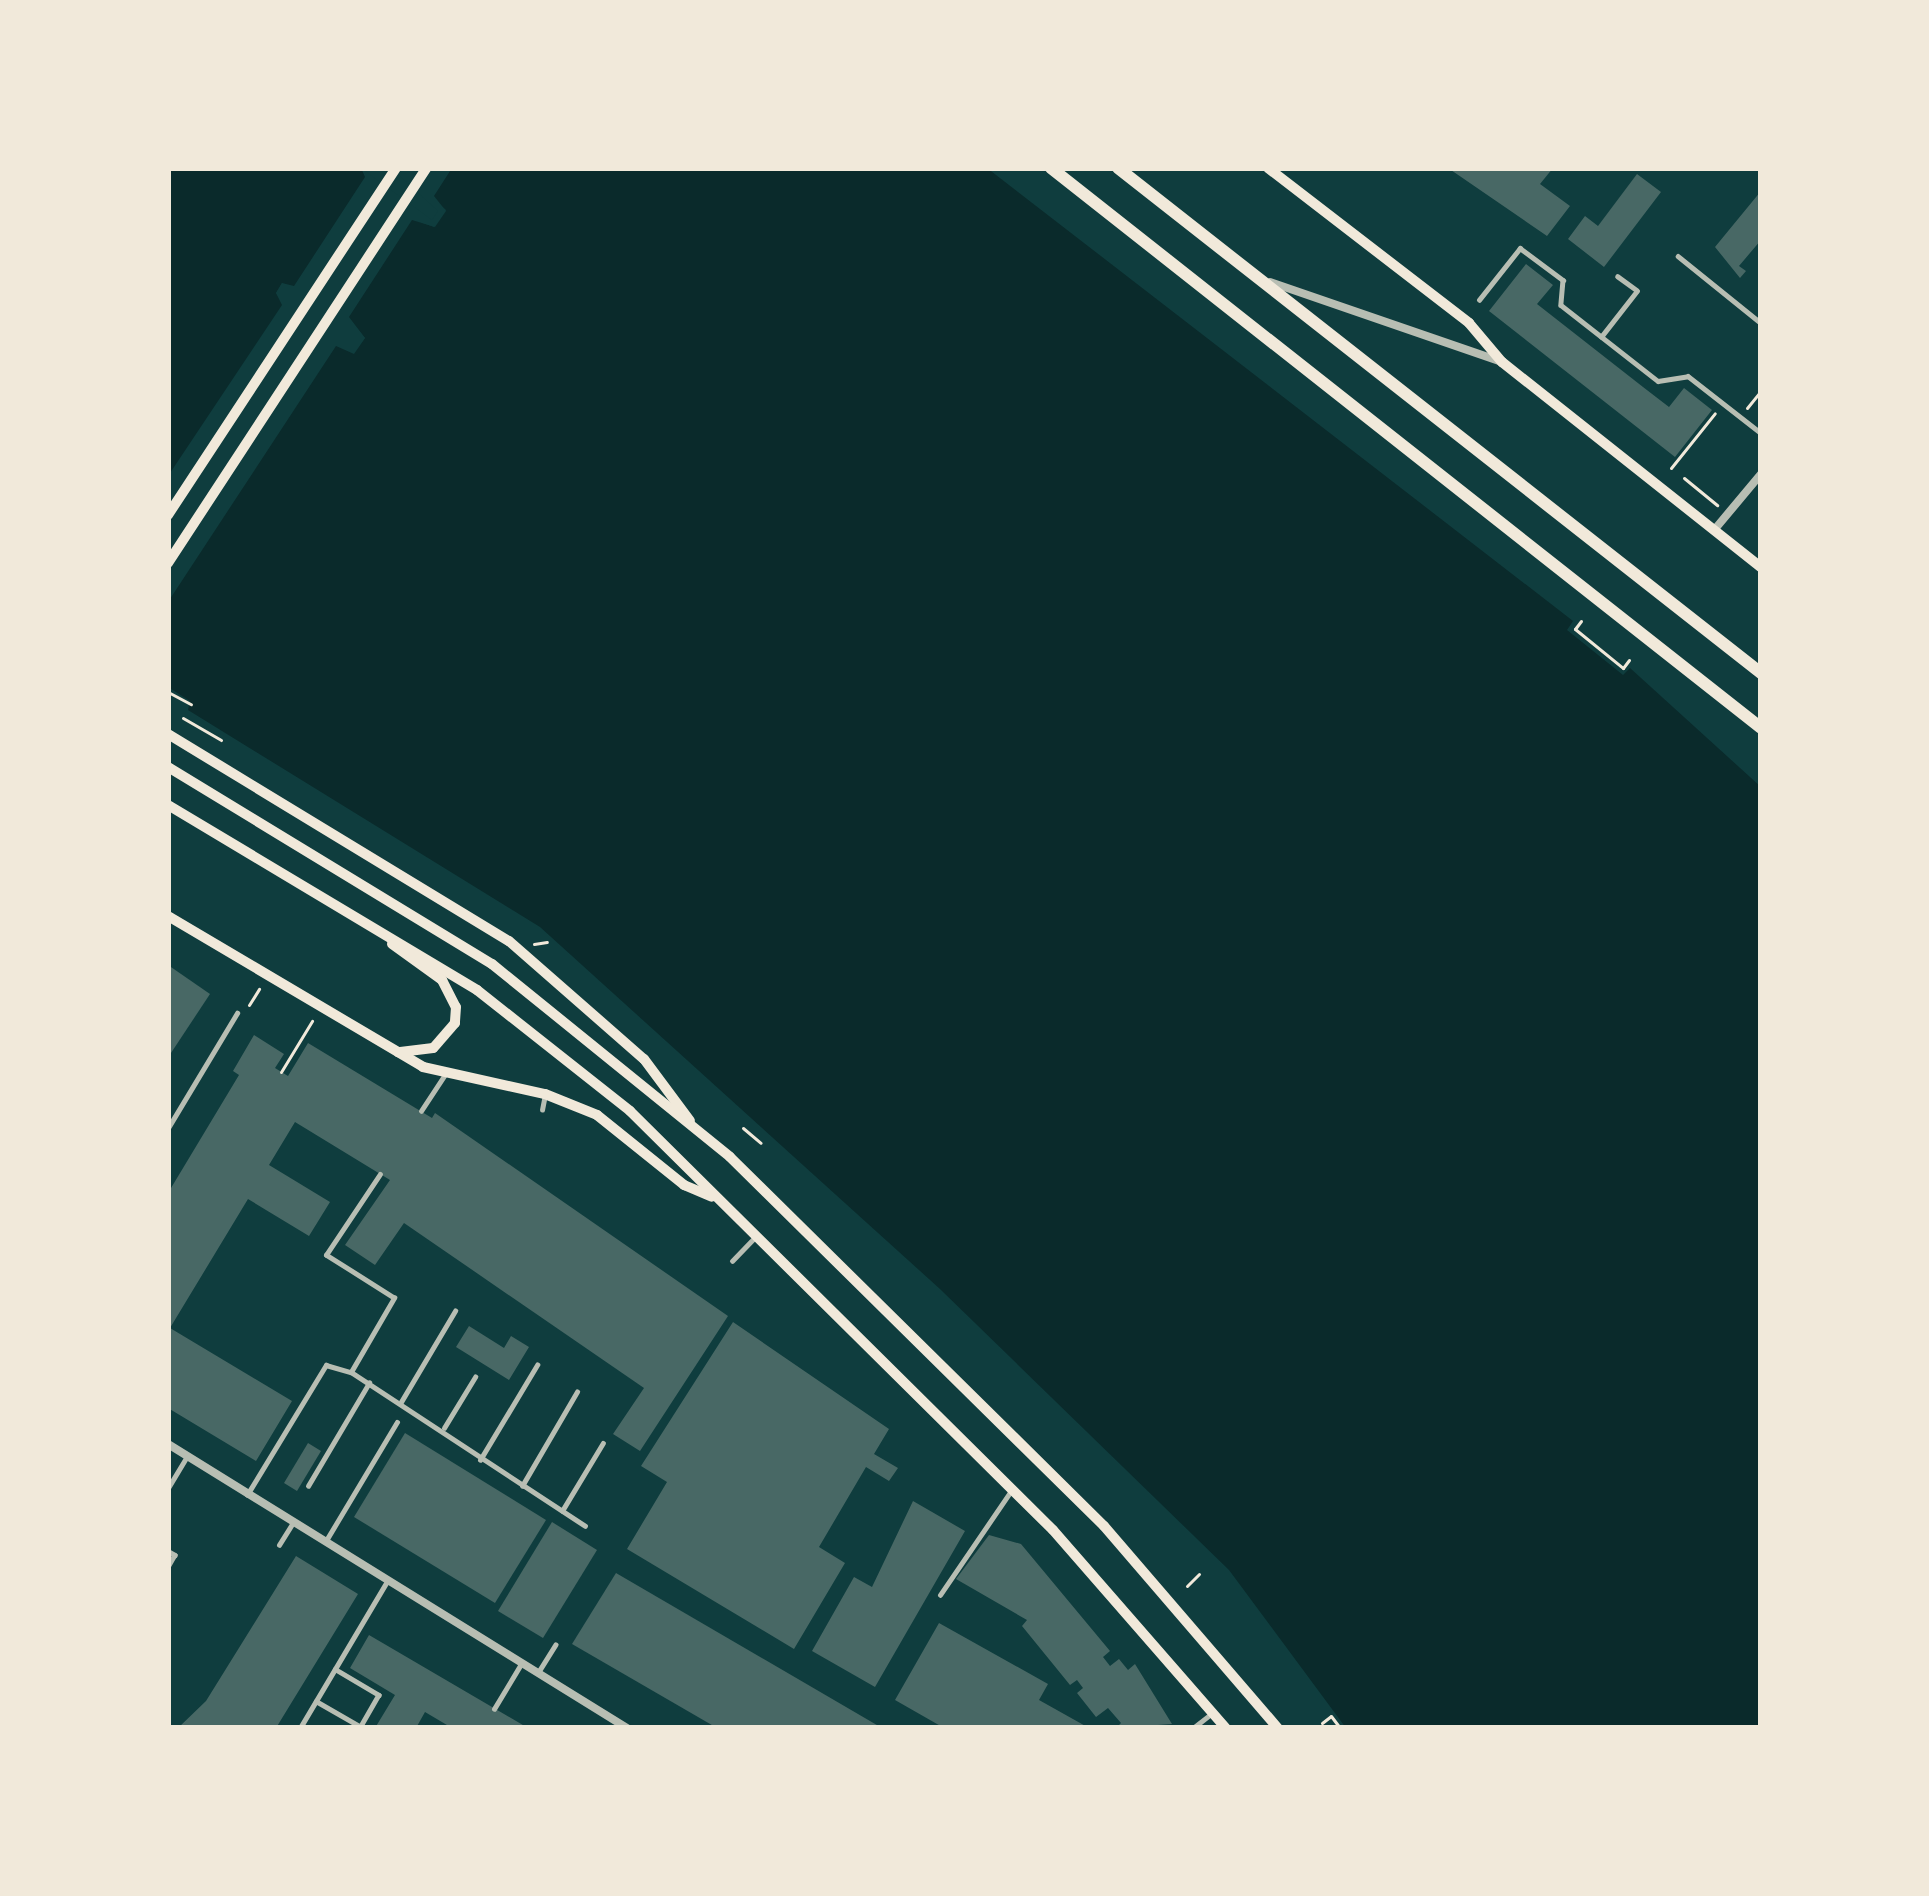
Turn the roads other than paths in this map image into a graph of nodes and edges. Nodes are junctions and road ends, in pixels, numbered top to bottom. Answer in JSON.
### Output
{"nodes":[{"id":1,"x":396,"y":168,"type":"edge"},
{"id":2,"x":426,"y":168,"type":"edge"},
{"id":3,"x":1051,"y":168,"type":"edge"},
{"id":4,"x":1118,"y":168,"type":"edge"},
{"id":5,"x":1268,"y":168,"type":"edge"},
{"id":6,"x":1678,"y":256,"type":"dead end"},
{"id":7,"x":1618,"y":277,"type":"dead end"},
{"id":8,"x":1262,"y":279,"type":"junction"},
{"id":9,"x":1479,"y":300,"type":"dead end"},
{"id":10,"x":1761,"y":323,"type":"edge"},
{"id":11,"x":1601,"y":337,"type":"junction"},
{"id":12,"x":1502,"y":362,"type":"junction"},
{"id":13,"x":1761,"y":433,"type":"edge"},
{"id":14,"x":1761,"y":474,"type":"edge"},
{"id":15,"x":168,"y":515,"type":"edge"},
{"id":16,"x":1715,"y":529,"type":"junction"},
{"id":17,"x":168,"y":563,"type":"edge"},
{"id":18,"x":1761,"y":567,"type":"edge"},
{"id":19,"x":1761,"y":674,"type":"edge"},
{"id":20,"x":1761,"y":728,"type":"edge"},
{"id":21,"x":168,"y":734,"type":"edge"},
{"id":22,"x":168,"y":767,"type":"edge"},
{"id":23,"x":168,"y":805,"type":"edge"},
{"id":24,"x":168,"y":916,"type":"edge"},
{"id":25,"x":386,"y":937,"type":"junction"},
{"id":26,"x":237,"y":1013,"type":"dead end"},
{"id":27,"x":397,"y":1052,"type":"junction"},
{"id":28,"x":444,"y":1076,"type":"junction"},
{"id":29,"x":545,"y":1094,"type":"junction"},
{"id":30,"x":542,"y":1110,"type":"dead end"},
{"id":31,"x":421,"y":1111,"type":"dead end"},
{"id":32,"x":692,"y":1124,"type":"junction"},
{"id":33,"x":168,"y":1128,"type":"edge"},
{"id":34,"x":380,"y":1174,"type":"dead end"},
{"id":35,"x":719,"y":1200,"type":"junction"},
{"id":36,"x":755,"y":1236,"type":"junction"},
{"id":37,"x":732,"y":1261,"type":"dead end"},
{"id":38,"x":455,"y":1310,"type":"dead end"},
{"id":39,"x":537,"y":1365,"type":"dead end"},
{"id":40,"x":351,"y":1372,"type":"junction"},
{"id":41,"x":475,"y":1377,"type":"dead end"},
{"id":42,"x":369,"y":1383,"type":"junction"},
{"id":43,"x":577,"y":1392,"type":"dead end"},
{"id":44,"x":400,"y":1402,"type":"junction"},
{"id":45,"x":397,"y":1422,"type":"dead end"},
{"id":46,"x":444,"y":1428,"type":"junction"},
{"id":47,"x":602,"y":1443,"type":"dead end"},
{"id":48,"x":168,"y":1444,"type":"edge"},
{"id":49,"x":187,"y":1456,"type":"junction"},
{"id":50,"x":480,"y":1460,"type":"junction"},
{"id":51,"x":308,"y":1486,"type":"dead end"},
{"id":52,"x":522,"y":1486,"type":"junction"},
{"id":53,"x":168,"y":1488,"type":"edge"},
{"id":54,"x":1013,"y":1489,"type":"junction"},
{"id":55,"x":248,"y":1495,"type":"junction"},
{"id":56,"x":562,"y":1511,"type":"junction"},
{"id":57,"x":292,"y":1523,"type":"junction"},
{"id":58,"x":585,"y":1526,"type":"dead end"},
{"id":59,"x":324,"y":1544,"type":"junction"},
{"id":60,"x":279,"y":1546,"type":"dead end"},
{"id":61,"x":168,"y":1551,"type":"edge"},
{"id":62,"x":168,"y":1567,"type":"edge"},
{"id":63,"x":386,"y":1583,"type":"junction"},
{"id":64,"x":940,"y":1595,"type":"dead end"},
{"id":65,"x":554,"y":1645,"type":"dead end"},
{"id":66,"x":521,"y":1664,"type":"junction"},
{"id":67,"x":335,"y":1669,"type":"junction"},
{"id":68,"x":538,"y":1674,"type":"junction"},
{"id":69,"x":316,"y":1701,"type":"junction"},
{"id":70,"x":494,"y":1708,"type":"dead end"},
{"id":71,"x":1212,"y":1712,"type":"junction"},
{"id":72,"x":300,"y":1728,"type":"edge"},
{"id":73,"x":361,"y":1728,"type":"edge"},
{"id":74,"x":429,"y":1728,"type":"edge"},
{"id":75,"x":442,"y":1728,"type":"edge"},
{"id":76,"x":627,"y":1728,"type":"edge"},
{"id":77,"x":1193,"y":1728,"type":"edge"},
{"id":78,"x":1226,"y":1728,"type":"edge"},
{"id":79,"x":1278,"y":1728,"type":"edge"}],
"edges":[{"from":1,"to":15,"type":"main road"},
{"from":2,"to":17,"type":"main road"},
{"from":3,"to":20,"type":"main road"},
{"from":4,"to":8,"type":"main road"},
{"from":5,"to":12,"type":"main road"},
{"from":6,"to":10,"type":"lane"},
{"from":7,"to":11,"type":"lane"},
{"from":8,"to":12,"type":"street"},
{"from":8,"to":19,"type":"main road"},
{"from":9,"to":11,"type":"lane"},
{"from":11,"to":13,"type":"lane"},
{"from":12,"to":16,"type":"main road"},
{"from":14,"to":16,"type":"street"},
{"from":16,"to":18,"type":"main road"},
{"from":21,"to":32,"type":"main road"},
{"from":22,"to":32,"type":"main road"},
{"from":23,"to":25,"type":"main road"},
{"from":24,"to":27,"type":"main road"},
{"from":25,"to":27,"type":"main road"},
{"from":25,"to":35,"type":"main road"},
{"from":26,"to":33,"type":"lane"},
{"from":27,"to":28,"type":"main road"},
{"from":28,"to":29,"type":"main road"},
{"from":28,"to":31,"type":"lane"},
{"from":29,"to":30,"type":"lane"},
{"from":29,"to":35,"type":"main road"},
{"from":32,"to":79,"type":"main road"},
{"from":34,"to":40,"type":"lane"},
{"from":35,"to":36,"type":"main road"},
{"from":36,"to":37,"type":"lane"},
{"from":36,"to":54,"type":"main road"},
{"from":38,"to":44,"type":"lane"},
{"from":39,"to":50,"type":"lane"},
{"from":40,"to":42,"type":"lane"},
{"from":40,"to":55,"type":"lane"},
{"from":41,"to":46,"type":"lane"},
{"from":42,"to":44,"type":"lane"},
{"from":42,"to":51,"type":"lane"},
{"from":43,"to":52,"type":"lane"},
{"from":44,"to":46,"type":"lane"},
{"from":45,"to":59,"type":"lane"},
{"from":46,"to":50,"type":"lane"},
{"from":47,"to":56,"type":"lane"},
{"from":48,"to":49,"type":"street"},
{"from":49,"to":53,"type":"lane"},
{"from":49,"to":55,"type":"street"},
{"from":50,"to":52,"type":"lane"},
{"from":52,"to":56,"type":"lane"},
{"from":54,"to":64,"type":"lane"},
{"from":54,"to":71,"type":"main road"},
{"from":55,"to":57,"type":"street"},
{"from":56,"to":58,"type":"lane"},
{"from":57,"to":59,"type":"street"},
{"from":57,"to":60,"type":"lane"},
{"from":59,"to":63,"type":"street"},
{"from":61,"to":62,"type":"lane"},
{"from":63,"to":66,"type":"street"},
{"from":63,"to":67,"type":"lane"},
{"from":65,"to":68,"type":"lane"},
{"from":66,"to":68,"type":"street"},
{"from":66,"to":70,"type":"lane"},
{"from":67,"to":69,"type":"lane"},
{"from":67,"to":73,"type":"lane"},
{"from":68,"to":76,"type":"street"},
{"from":69,"to":72,"type":"lane"},
{"from":69,"to":73,"type":"lane"},
{"from":71,"to":77,"type":"lane"},
{"from":71,"to":78,"type":"main road"},
{"from":74,"to":75,"type":"lane"}]}
